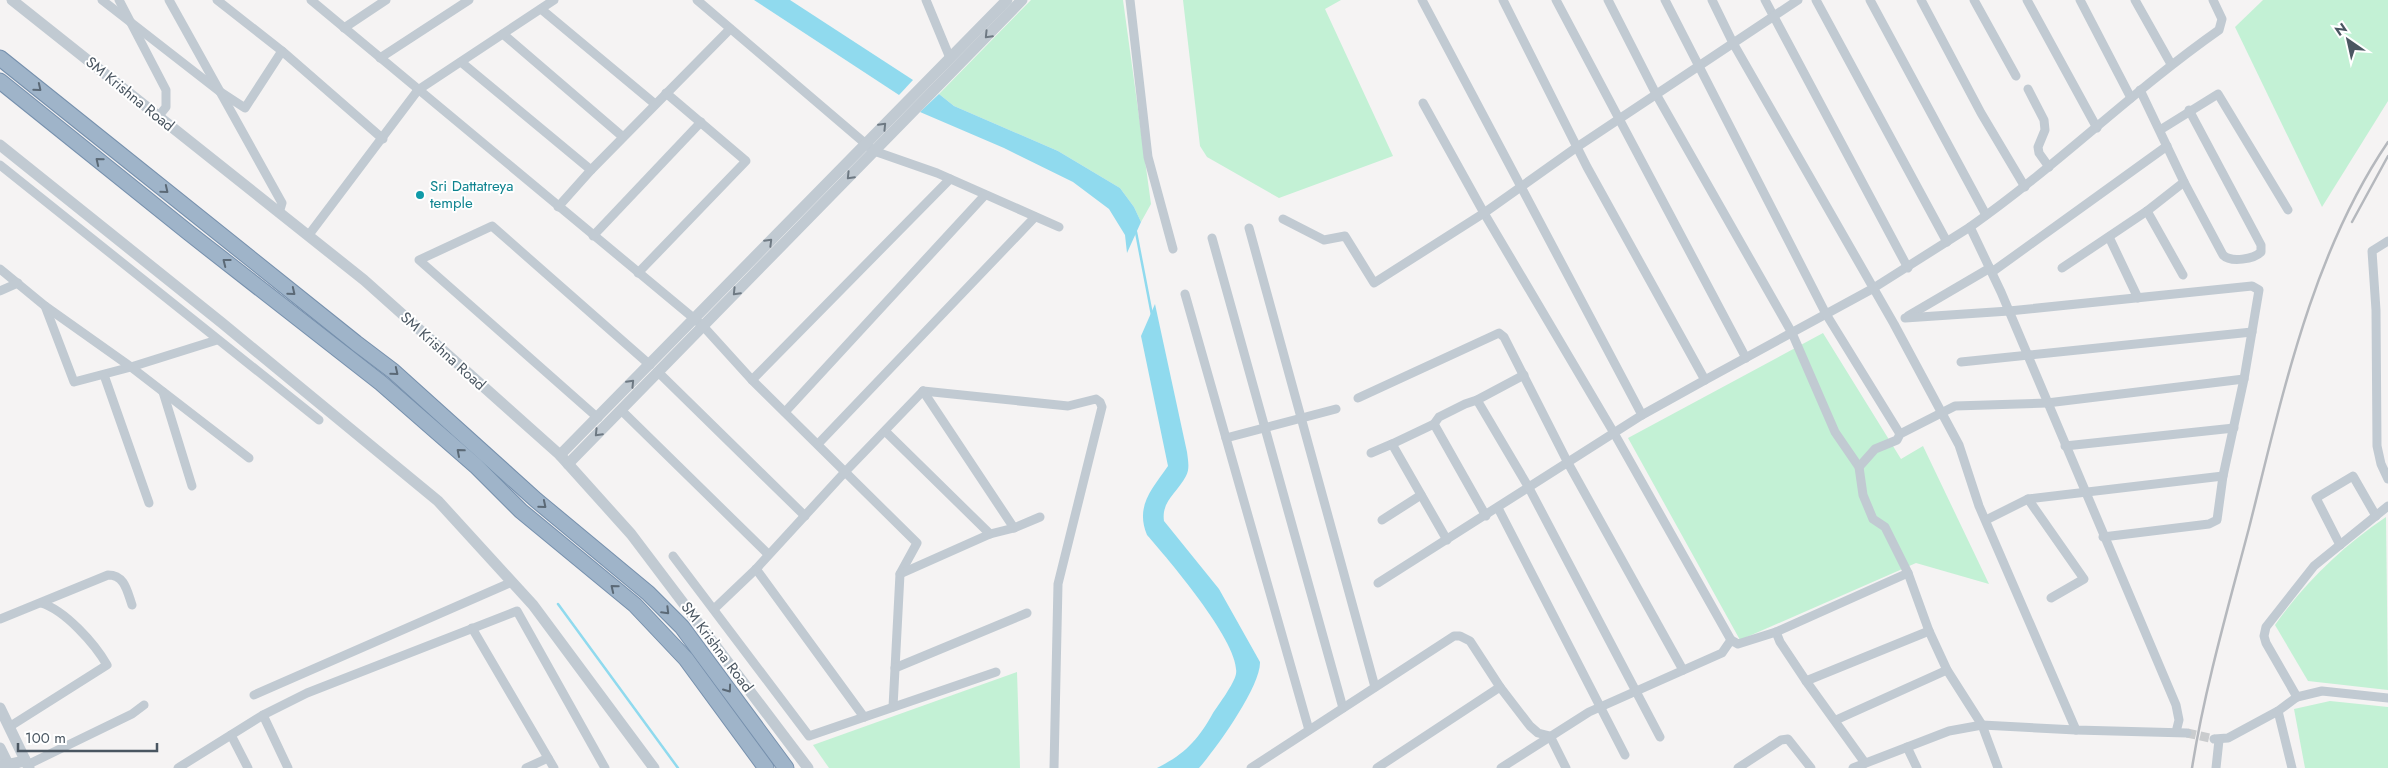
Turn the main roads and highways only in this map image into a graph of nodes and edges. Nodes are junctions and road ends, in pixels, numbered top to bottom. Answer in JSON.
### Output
{"nodes":[{"id":1,"x":0,"y":58,"type":"edge"},
{"id":2,"x":0,"y":81,"type":"edge"},
{"id":3,"x":352,"y":350,"type":"junction"},
{"id":4,"x":766,"y":768,"type":"edge"},
{"id":5,"x":786,"y":768,"type":"edge"}],
"edges":[{"from":1,"to":3,"type":"highway","name":"SM Krishna Road","one_way":true},
{"from":3,"to":2,"type":"highway","name":"SM Krishna Road","one_way":true},
{"from":4,"to":3,"type":"highway","name":"SM Krishna Road","one_way":true},
{"from":3,"to":5,"type":"highway","name":"SM Krishna Road","one_way":true}]}
